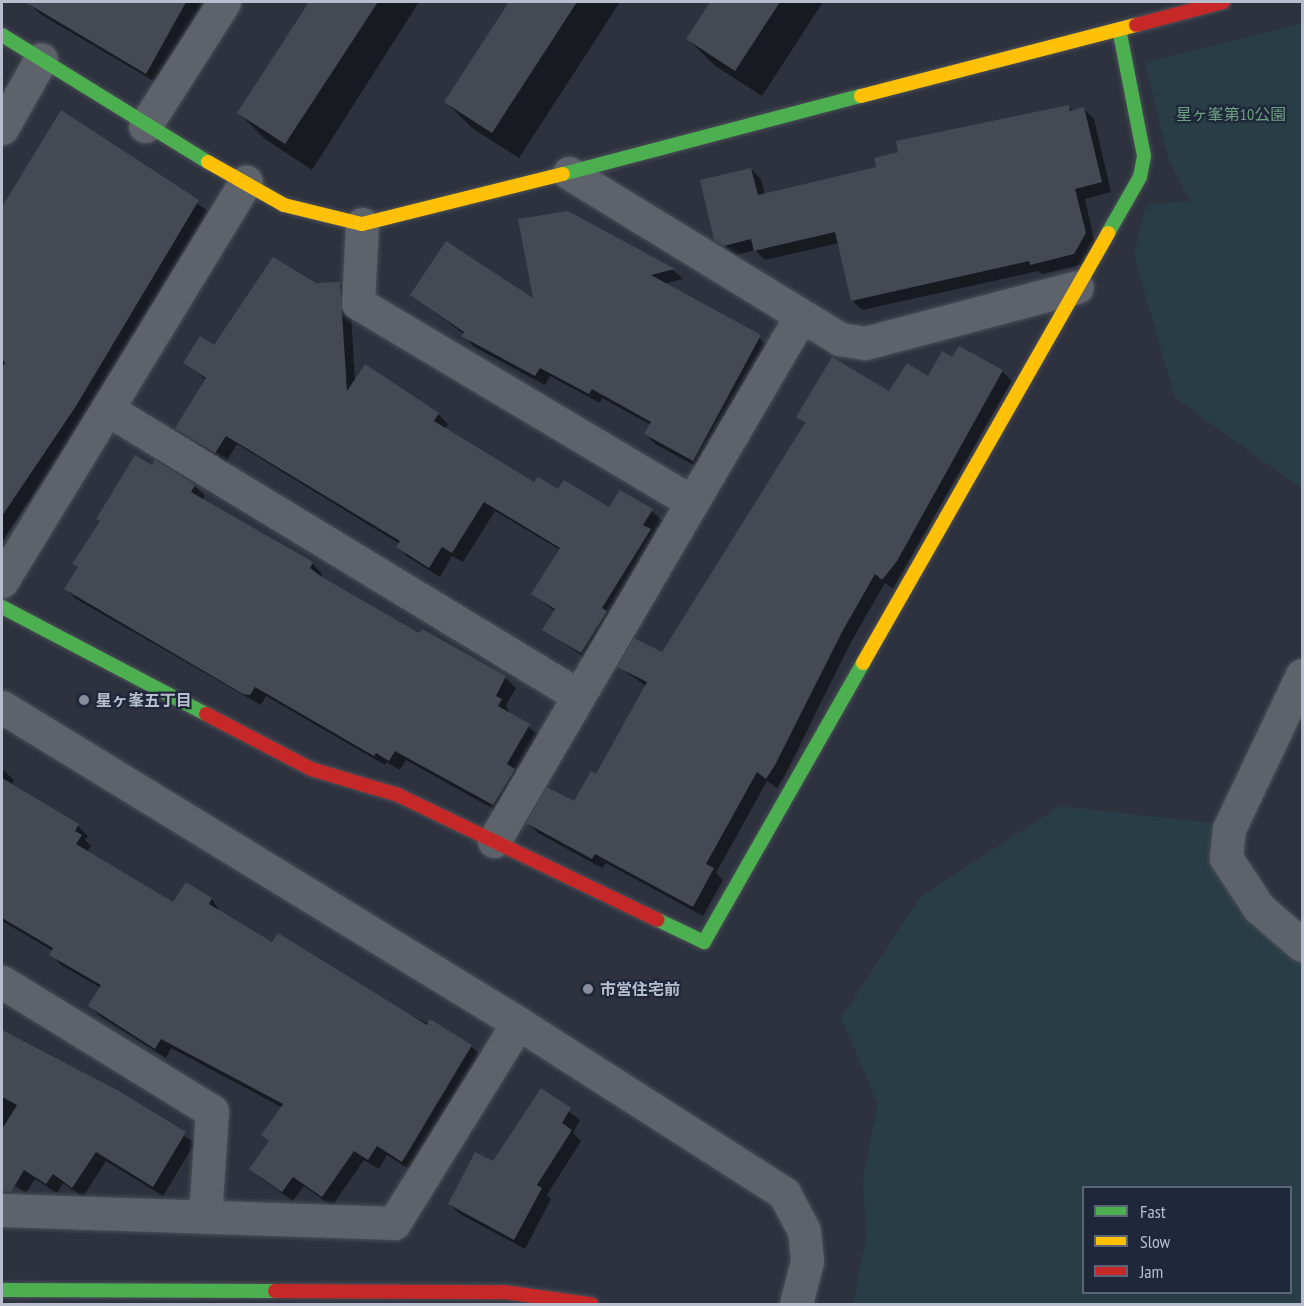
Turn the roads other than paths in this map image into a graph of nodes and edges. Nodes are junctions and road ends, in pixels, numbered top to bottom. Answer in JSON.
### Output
{"nodes":[{"id":1,"x":224,"y":2,"type":"edge"},
{"id":2,"x":1223,"y":2,"type":"edge"},
{"id":3,"x":1119,"y":28,"type":"junction"},
{"id":4,"x":2,"y":35,"type":"edge"},
{"id":5,"x":41,"y":59,"type":"junction"},
{"id":6,"x":145,"y":126,"type":"junction"},
{"id":7,"x":2,"y":128,"type":"edge"},
{"id":8,"x":569,"y":173,"type":"junction"},
{"id":9,"x":246,"y":182,"type":"junction"},
{"id":10,"x":362,"y":224,"type":"junction"},
{"id":11,"x":1077,"y":287,"type":"junction"},
{"id":12,"x":801,"y":316,"type":"junction"},
{"id":13,"x":107,"y":409,"type":"junction"},
{"id":14,"x":693,"y":502,"type":"junction"},
{"id":15,"x":2,"y":581,"type":"edge"},
{"id":16,"x":2,"y":607,"type":"edge"},
{"id":17,"x":1302,"y":675,"type":"edge"},
{"id":18,"x":579,"y":696,"type":"junction"},
{"id":19,"x":2,"y":706,"type":"edge"},
{"id":20,"x":494,"y":841,"type":"junction"},
{"id":21,"x":1302,"y":945,"type":"edge"},
{"id":22,"x":2,"y":982,"type":"edge"},
{"id":23,"x":518,"y":1023,"type":"junction"},
{"id":24,"x":2,"y":1210,"type":"edge"},
{"id":25,"x":205,"y":1217,"type":"junction"},
{"id":26,"x":2,"y":1290,"type":"edge"},
{"id":27,"x":50,"y":1297,"type":"edge"},
{"id":28,"x":591,"y":1305,"type":"edge"},
{"id":29,"x":796,"y":1305,"type":"edge"}],
"edges":[{"from":1,"to":6,"type":"street"},
{"from":2,"to":3,"type":"street"},
{"from":3,"to":8,"type":"street"},
{"from":3,"to":11,"type":"street"},
{"from":4,"to":5,"type":"street"},
{"from":5,"to":6,"type":"street"},
{"from":5,"to":7,"type":"street"},
{"from":6,"to":9,"type":"street"},
{"from":8,"to":10,"type":"street"},
{"from":8,"to":12,"type":"street"},
{"from":9,"to":10,"type":"street"},
{"from":9,"to":13,"type":"street"},
{"from":10,"to":14,"type":"street"},
{"from":11,"to":12,"type":"street"},
{"from":11,"to":20,"type":"street"},
{"from":12,"to":14,"type":"street"},
{"from":13,"to":15,"type":"street"},
{"from":13,"to":18,"type":"street"},
{"from":14,"to":18,"type":"street"},
{"from":16,"to":20,"type":"street"},
{"from":17,"to":21,"type":"street"},
{"from":18,"to":20,"type":"street"},
{"from":19,"to":23,"type":"street"},
{"from":22,"to":25,"type":"street"},
{"from":23,"to":25,"type":"street"},
{"from":23,"to":29,"type":"street"},
{"from":24,"to":25,"type":"street"},
{"from":26,"to":27,"type":"street"},
{"from":27,"to":28,"type":"street"}]}
